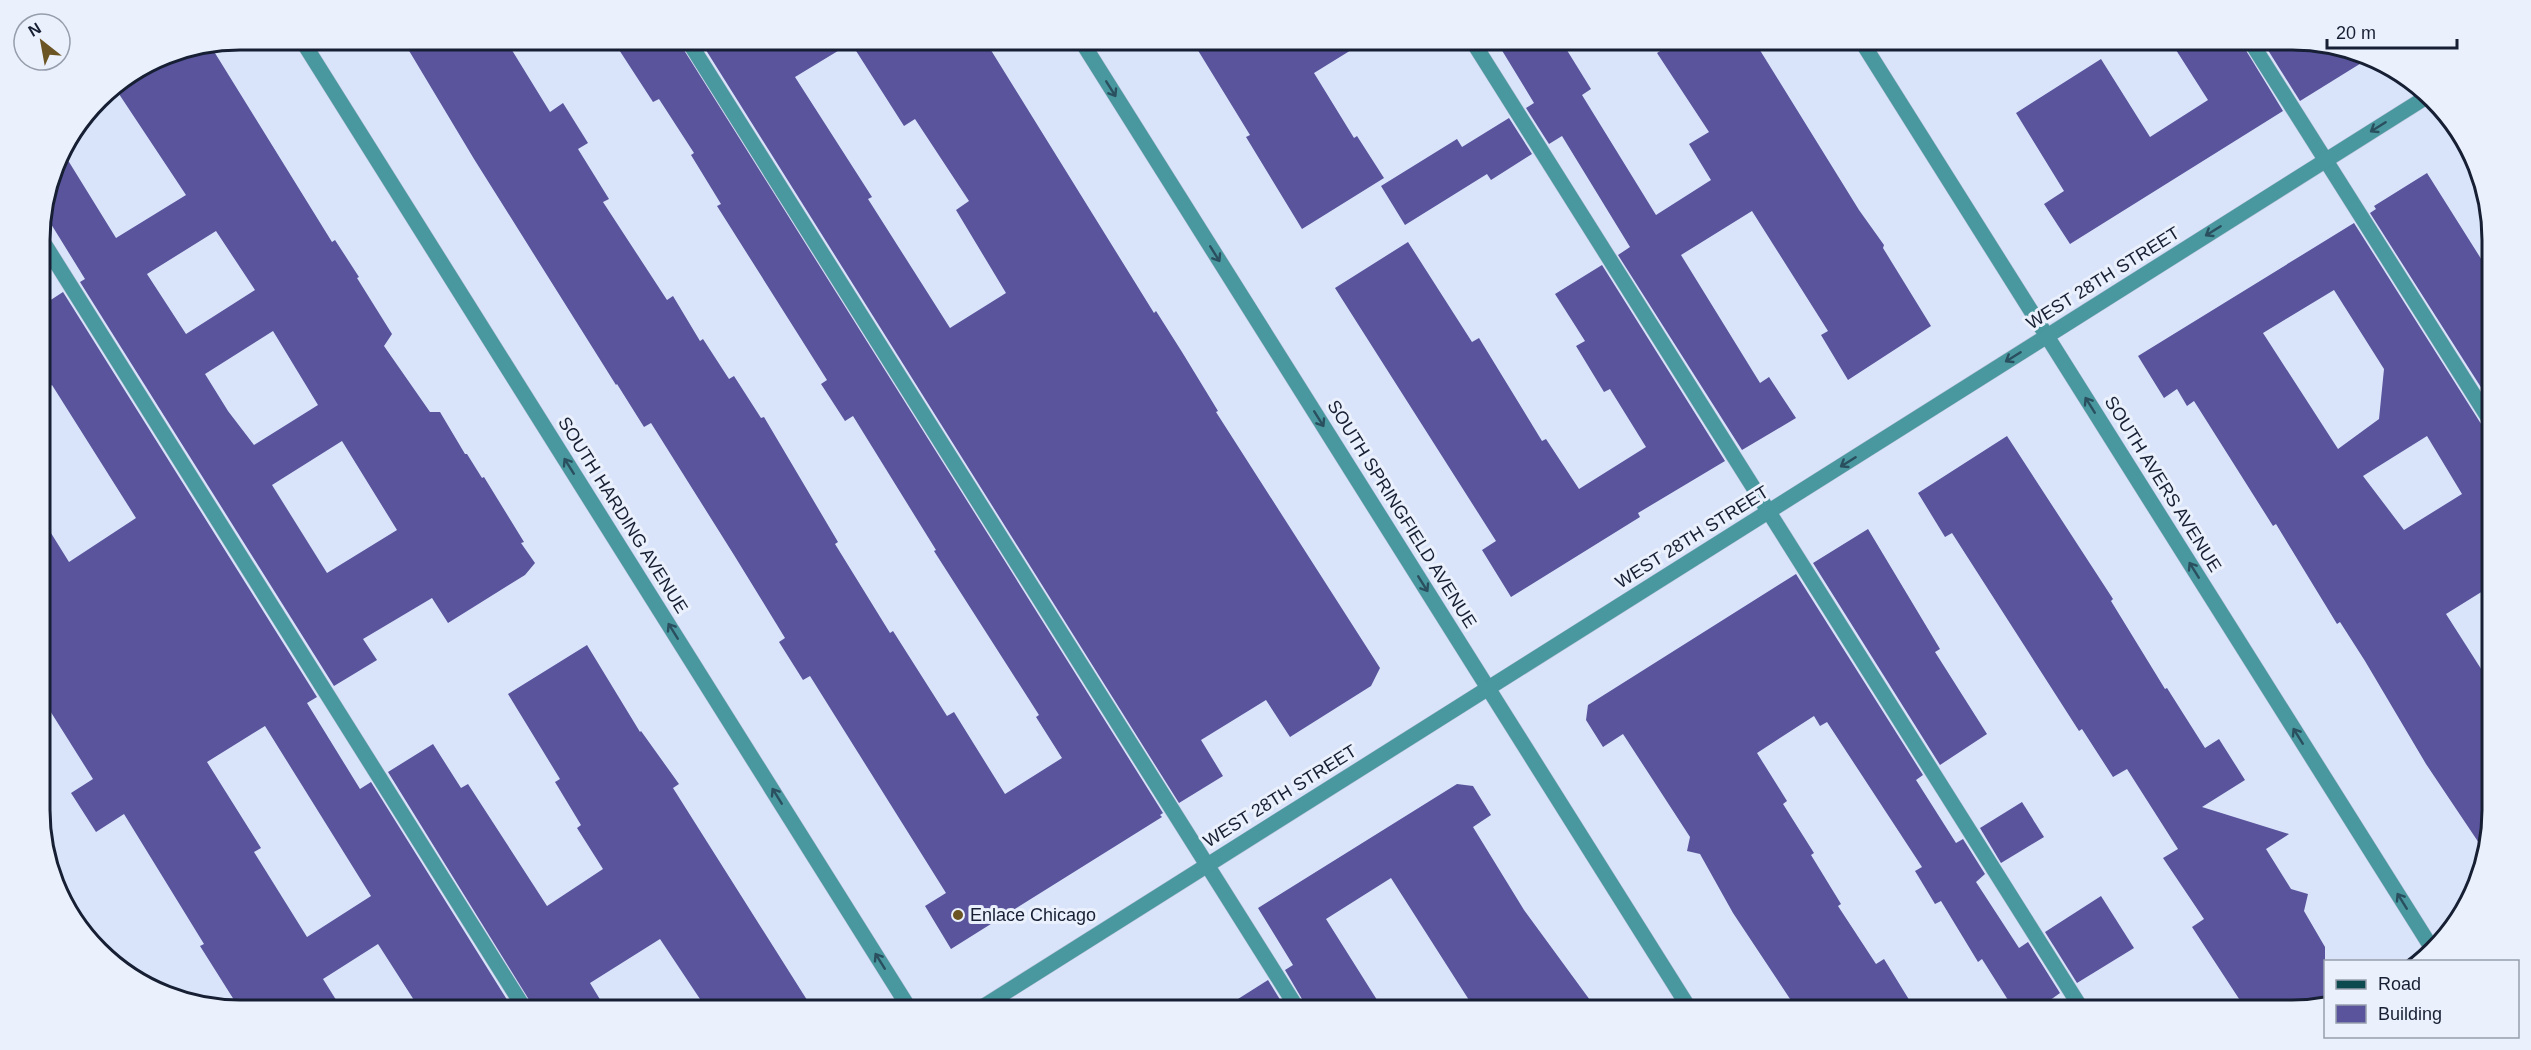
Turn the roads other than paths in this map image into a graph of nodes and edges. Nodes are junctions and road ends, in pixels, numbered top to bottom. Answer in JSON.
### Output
{"nodes":[{"id":1,"x":308,"y":50,"type":"edge"},
{"id":2,"x":694,"y":50,"type":"edge"},
{"id":3,"x":1087,"y":50,"type":"edge"},
{"id":4,"x":1478,"y":50,"type":"edge"},
{"id":5,"x":1867,"y":50,"type":"edge"},
{"id":6,"x":2256,"y":50,"type":"edge"},
{"id":7,"x":2421,"y":101,"type":"edge"},
{"id":8,"x":2326,"y":160,"type":"junction"},
{"id":9,"x":50,"y":254,"type":"edge"},
{"id":10,"x":2047,"y":336,"type":"junction"},
{"id":11,"x":2482,"y":409,"type":"edge"},
{"id":12,"x":1768,"y":512,"type":"junction"},
{"id":13,"x":1488,"y":688,"type":"junction"},
{"id":14,"x":1207,"y":865,"type":"junction"},
{"id":15,"x":2428,"y":942,"type":"edge"},
{"id":16,"x":519,"y":1000,"type":"edge"},
{"id":17,"x":904,"y":1000,"type":"edge"},
{"id":18,"x":993,"y":1000,"type":"edge"},
{"id":19,"x":1292,"y":1000,"type":"edge"},
{"id":20,"x":1684,"y":1000,"type":"edge"},
{"id":21,"x":2077,"y":1000,"type":"edge"}],
"edges":[{"from":17,"to":1,"type":"street","name":"SOUTH HARDING AVENUE","one_way":true},
{"from":2,"to":14,"type":"street"},
{"from":3,"to":13,"type":"street","name":"SOUTH SPRINGFIELD AVENUE","one_way":true},
{"from":4,"to":12,"type":"street"},
{"from":5,"to":10,"type":"street","name":"SOUTH AVERS AVENUE"},
{"from":6,"to":8,"type":"street"},
{"from":7,"to":8,"type":"street","name":"WEST 28TH STREET","one_way":true},
{"from":8,"to":10,"type":"street","name":"WEST 28TH STREET","one_way":true},
{"from":8,"to":11,"type":"street"},
{"from":9,"to":16,"type":"street"},
{"from":10,"to":12,"type":"street","name":"WEST 28TH STREET","one_way":true},
{"from":15,"to":10,"type":"street","name":"SOUTH AVERS AVENUE","one_way":true},
{"from":12,"to":13,"type":"street","name":"WEST 28TH STREET"},
{"from":12,"to":21,"type":"street"},
{"from":13,"to":14,"type":"street","name":"WEST 28TH STREET"},
{"from":13,"to":20,"type":"street","name":"SOUTH SPRINGFIELD AVENUE"},
{"from":14,"to":18,"type":"street","name":"WEST 28TH STREET"},
{"from":14,"to":19,"type":"street"}]}
